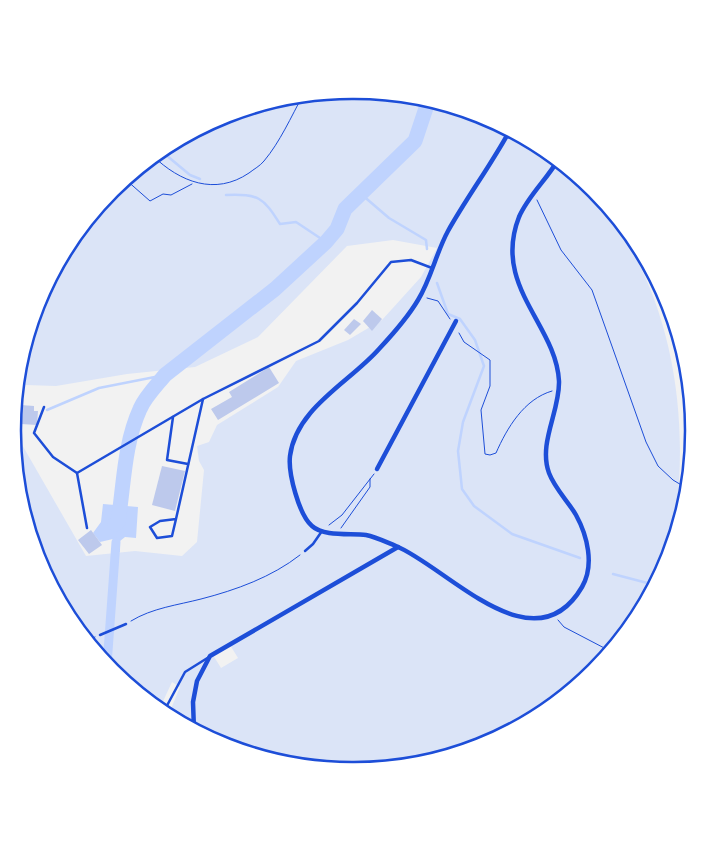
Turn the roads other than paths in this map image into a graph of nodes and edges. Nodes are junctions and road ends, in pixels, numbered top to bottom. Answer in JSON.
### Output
{"nodes":[{"id":1,"x":506,"y":136,"type":"edge"},
{"id":2,"x":554,"y":166,"type":"edge"},
{"id":3,"x":432,"y":268,"type":"junction"},
{"id":4,"x":454,"y":322,"type":"road end"},
{"id":5,"x":203,"y":398,"type":"junction"},
{"id":6,"x":44,"y":407,"type":"dead end"},
{"id":7,"x":173,"y":417,"type":"junction"},
{"id":8,"x":188,"y":464,"type":"junction"},
{"id":9,"x":377,"y":469,"type":"road end"},
{"id":10,"x":77,"y":472,"type":"junction"},
{"id":11,"x":176,"y":519,"type":"junction"},
{"id":12,"x":87,"y":528,"type":"dead end"},
{"id":13,"x":322,"y":531,"type":"junction"},
{"id":14,"x":398,"y":547,"type":"junction"},
{"id":15,"x":305,"y":551,"type":"road end"},
{"id":16,"x":126,"y":624,"type":"road end"},
{"id":17,"x":100,"y":635,"type":"road end"},
{"id":18,"x":210,"y":656,"type":"junction"},
{"id":19,"x":167,"y":705,"type":"edge"},
{"id":20,"x":194,"y":722,"type":"edge"}],
"edges":[{"from":1,"to":3,"type":"street"},
{"from":2,"to":14,"type":"street"},
{"from":3,"to":5,"type":"lane"},
{"from":3,"to":13,"type":"street"},
{"from":4,"to":9,"type":"street"},
{"from":5,"to":7,"type":"lane"},
{"from":5,"to":8,"type":"lane"},
{"from":6,"to":10,"type":"lane"},
{"from":7,"to":8,"type":"lane"},
{"from":7,"to":10,"type":"lane"},
{"from":8,"to":11,"type":"lane"},
{"from":10,"to":12,"type":"lane"},
{"from":11,"to":11,"type":"lane"},
{"from":13,"to":14,"type":"street"},
{"from":13,"to":15,"type":"lane"},
{"from":14,"to":18,"type":"street"},
{"from":16,"to":17,"type":"lane"},
{"from":18,"to":19,"type":"lane"},
{"from":18,"to":20,"type":"street"}]}
